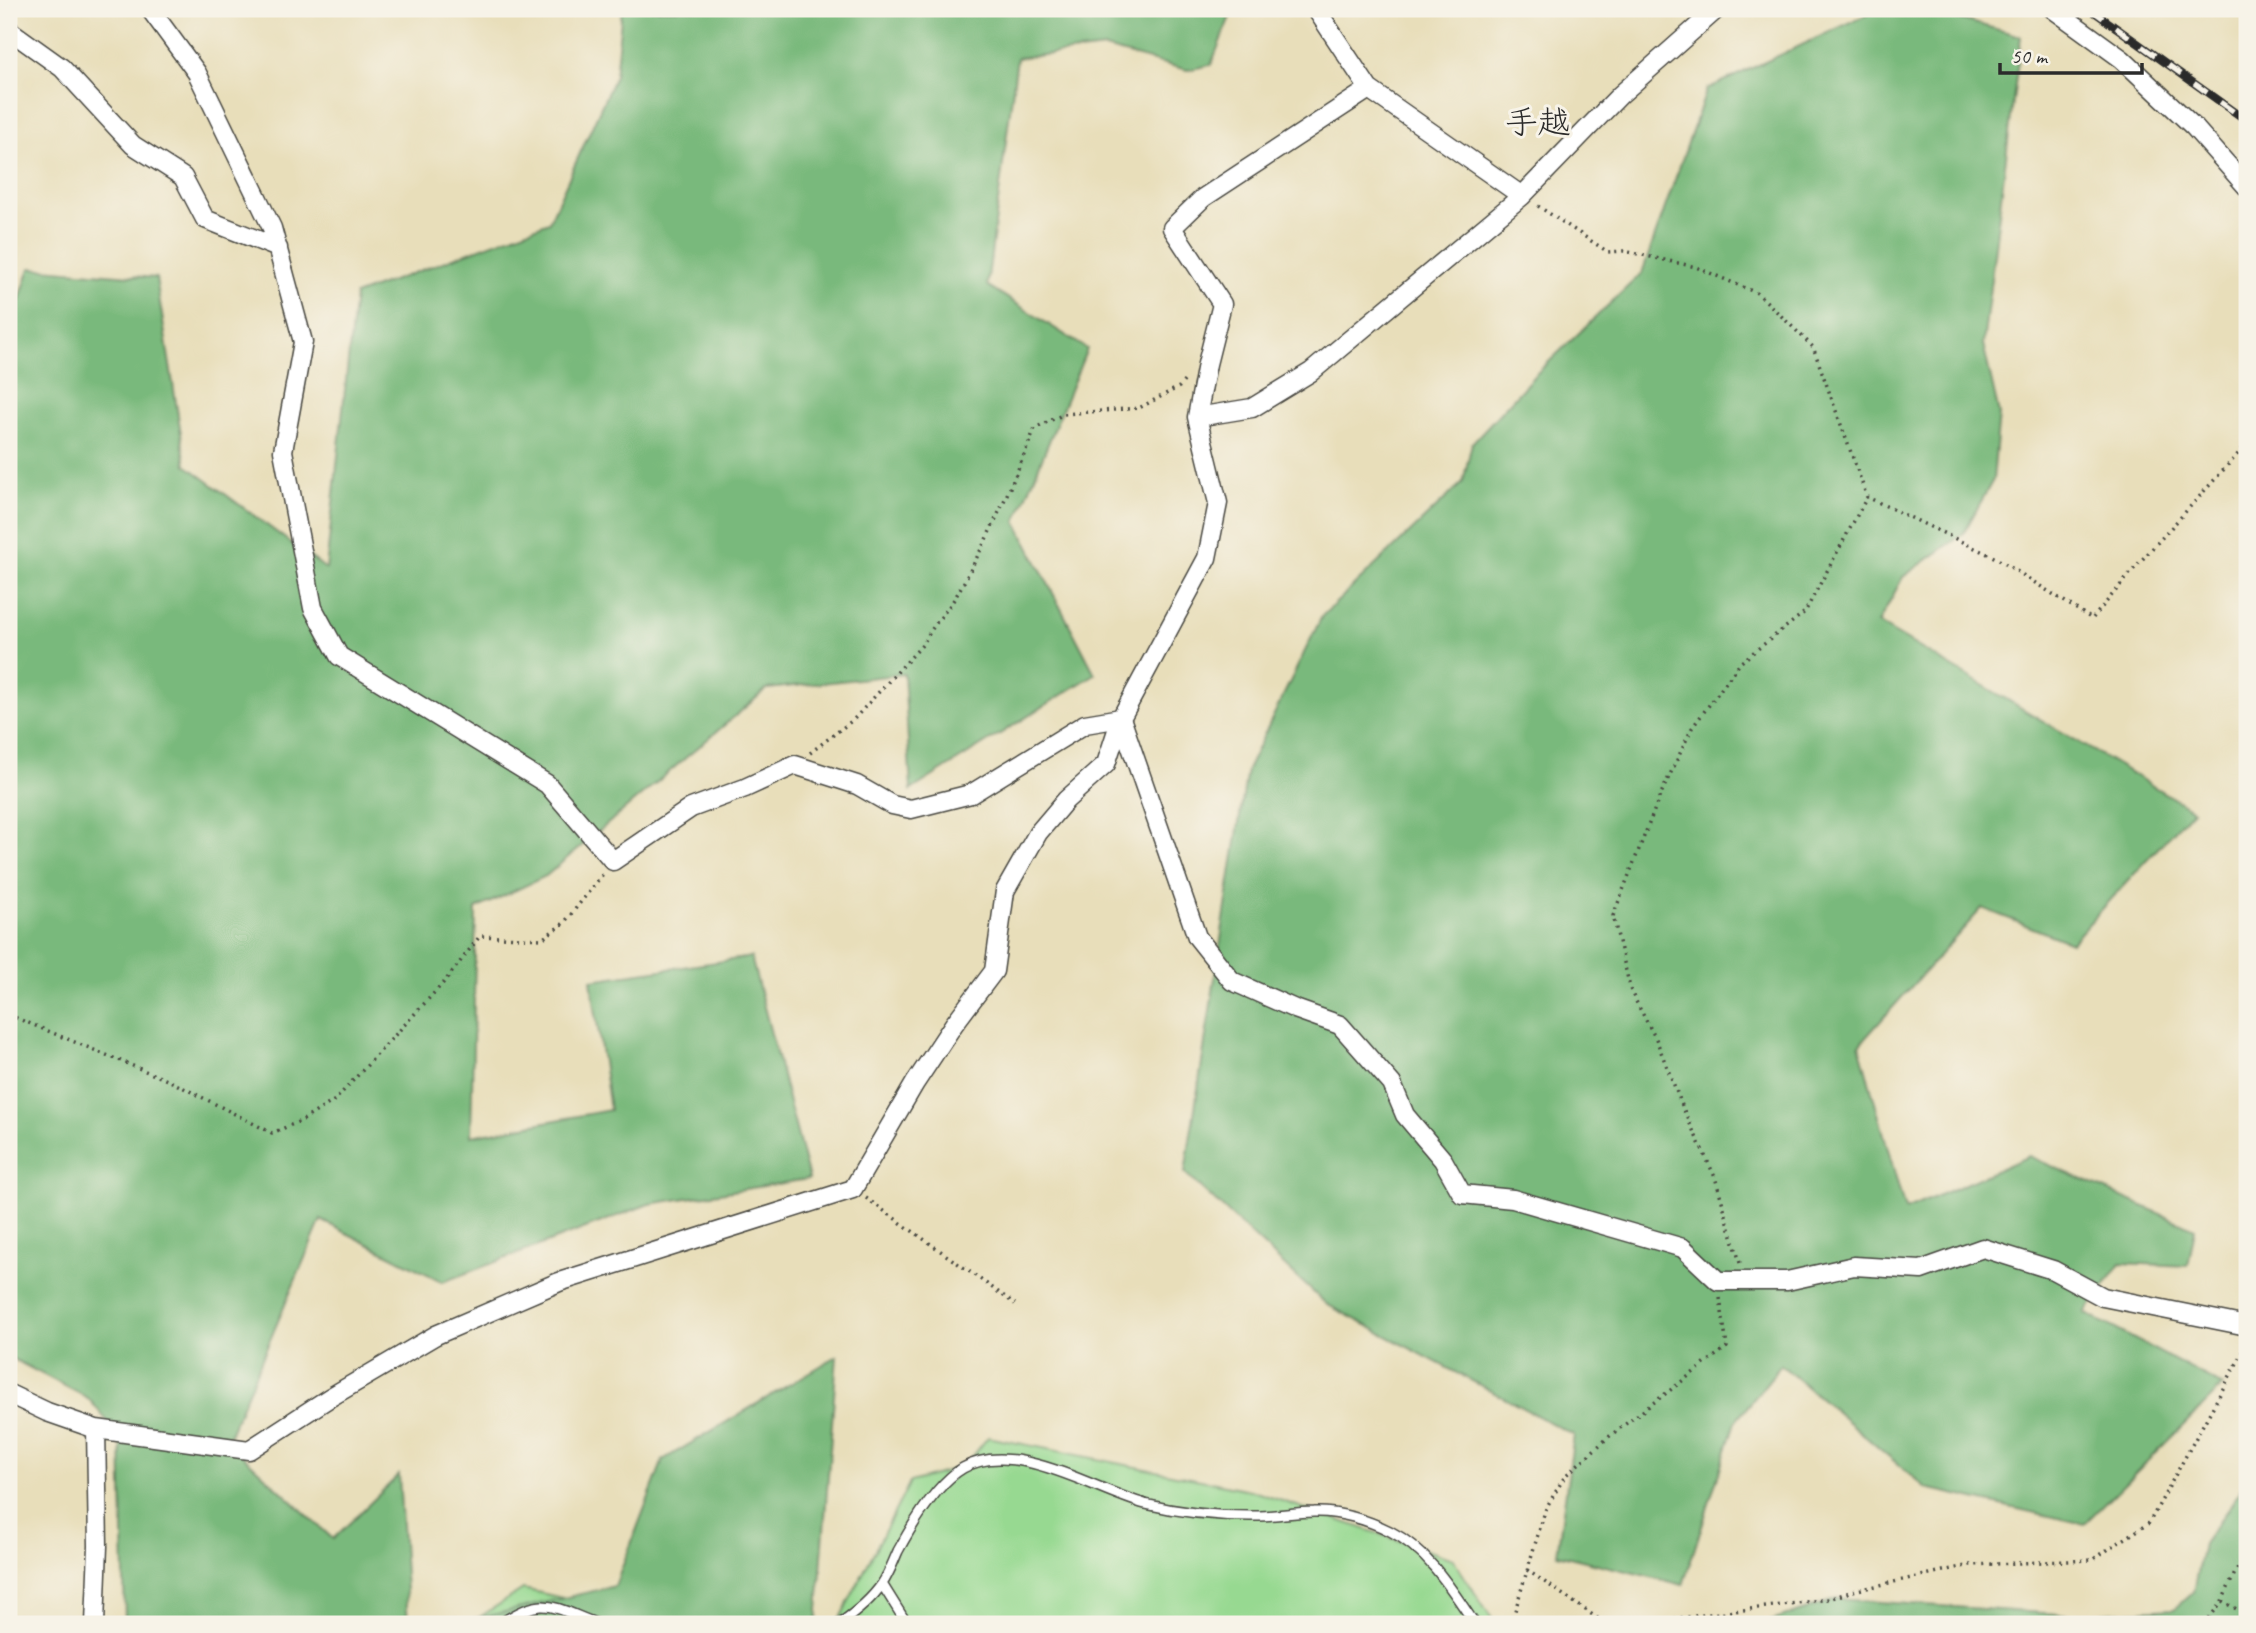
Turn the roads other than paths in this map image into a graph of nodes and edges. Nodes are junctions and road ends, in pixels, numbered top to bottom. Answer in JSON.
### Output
{"nodes":[{"id":1,"x":150,"y":9,"type":"edge"},
{"id":2,"x":1316,"y":9,"type":"edge"},
{"id":3,"x":1717,"y":9,"type":"edge"},
{"id":4,"x":2053,"y":9,"type":"edge"},
{"id":5,"x":9,"y":30,"type":"edge"},
{"id":6,"x":1369,"y":89,"type":"junction"},
{"id":7,"x":2247,"y":187,"type":"edge"},
{"id":8,"x":1522,"y":196,"type":"junction"},
{"id":9,"x":278,"y":248,"type":"junction"},
{"id":10,"x":1197,"y":417,"type":"junction"},
{"id":11,"x":1121,"y":718,"type":"junction"},
{"id":12,"x":2247,"y":1326,"type":"edge"},
{"id":13,"x":9,"y":1394,"type":"edge"},
{"id":14,"x":96,"y":1429,"type":"junction"},
{"id":15,"x":882,"y":1584,"type":"junction"},
{"id":16,"x":95,"y":1624,"type":"edge"},
{"id":17,"x":500,"y":1624,"type":"edge"},
{"id":18,"x":598,"y":1624,"type":"edge"},
{"id":19,"x":839,"y":1624,"type":"edge"},
{"id":20,"x":907,"y":1624,"type":"edge"},
{"id":21,"x":1475,"y":1624,"type":"edge"}],
"edges":[{"from":1,"to":9,"type":"street"},
{"from":2,"to":6,"type":"street"},
{"from":3,"to":8,"type":"street"},
{"from":4,"to":7,"type":"street"},
{"from":5,"to":9,"type":"street"},
{"from":6,"to":8,"type":"street"},
{"from":6,"to":10,"type":"street"},
{"from":8,"to":10,"type":"street"},
{"from":9,"to":11,"type":"street"},
{"from":10,"to":11,"type":"street"},
{"from":11,"to":12,"type":"street"},
{"from":11,"to":14,"type":"street"},
{"from":13,"to":14,"type":"street"},
{"from":14,"to":16,"type":"street"},
{"from":15,"to":19,"type":"lane"},
{"from":15,"to":20,"type":"lane"},
{"from":15,"to":21,"type":"lane"},
{"from":17,"to":18,"type":"lane"}]}
